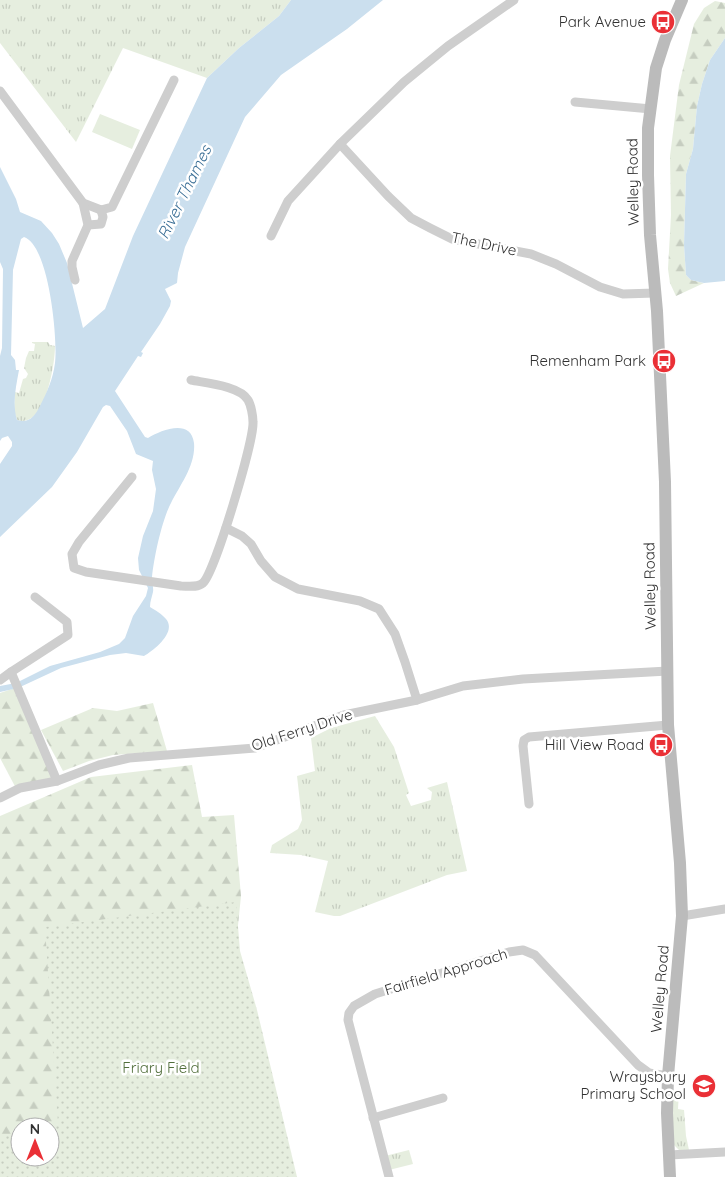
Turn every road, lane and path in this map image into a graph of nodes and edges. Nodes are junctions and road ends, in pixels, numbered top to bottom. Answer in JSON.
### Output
{"nodes":[{"id":1,"x":514,"y":0,"type":"edge"},
{"id":2,"x":682,"y":0,"type":"edge"},
{"id":3,"x":174,"y":80,"type":"dead end"},
{"id":4,"x":0,"y":91,"type":"edge"},
{"id":5,"x":575,"y":102,"type":"dead end"},
{"id":6,"x":651,"y":109,"type":"junction"},
{"id":7,"x":340,"y":144,"type":"junction"},
{"id":8,"x":83,"y":204,"type":"junction"},
{"id":9,"x":101,"y":210,"type":"junction"},
{"id":10,"x":88,"y":225,"type":"junction"},
{"id":11,"x":271,"y":236,"type":"dead end"},
{"id":12,"x":75,"y":280,"type":"dead end"},
{"id":13,"x":655,"y":293,"type":"junction"},
{"id":14,"x":191,"y":380,"type":"dead end"},
{"id":15,"x":132,"y":477,"type":"dead end"},
{"id":16,"x":226,"y":528,"type":"junction"},
{"id":17,"x":35,"y":597,"type":"dead end"},
{"id":18,"x":668,"y":670,"type":"junction"},
{"id":19,"x":11,"y":672,"type":"junction"},
{"id":20,"x":0,"y":680,"type":"edge"},
{"id":21,"x":417,"y":700,"type":"junction"},
{"id":22,"x":668,"y":725,"type":"junction"},
{"id":23,"x":56,"y":781,"type":"junction"},
{"id":24,"x":0,"y":798,"type":"edge"},
{"id":25,"x":529,"y":804,"type":"dead end"},
{"id":26,"x":725,"y":909,"type":"edge"},
{"id":27,"x":682,"y":916,"type":"junction"},
{"id":28,"x":668,"y":1076,"type":"junction"},
{"id":29,"x":443,"y":1098,"type":"dead end"},
{"id":30,"x":373,"y":1118,"type":"junction"},
{"id":31,"x":725,"y":1152,"type":"edge"},
{"id":32,"x":669,"y":1155,"type":"junction"},
{"id":33,"x":389,"y":1177,"type":"edge"},
{"id":34,"x":670,"y":1177,"type":"edge"}],
"edges":[{"from":1,"to":7,"type":"street"},
{"from":2,"to":6,"type":"main road","name":"Welley Road"},
{"from":3,"to":9,"type":"street"},
{"from":4,"to":8,"type":"street"},
{"from":5,"to":6,"type":"street"},
{"from":6,"to":13,"type":"main road","name":"Welley Road"},
{"from":7,"to":11,"type":"street"},
{"from":7,"to":13,"type":"street","name":"The Drive"},
{"from":8,"to":9,"type":"street"},
{"from":8,"to":10,"type":"street"},
{"from":9,"to":10,"type":"street"},
{"from":10,"to":12,"type":"street"},
{"from":13,"to":18,"type":"main road","name":"Welley Road"},
{"from":14,"to":16,"type":"street"},
{"from":15,"to":16,"type":"street"},
{"from":16,"to":21,"type":"street"},
{"from":17,"to":19,"type":"street"},
{"from":18,"to":21,"type":"street","name":"Old Ferry Drive"},
{"from":18,"to":22,"type":"main road","name":"Welley Road"},
{"from":19,"to":20,"type":"street"},
{"from":19,"to":23,"type":"street"},
{"from":21,"to":23,"type":"street","name":"Old Ferry Drive"},
{"from":22,"to":25,"type":"street"},
{"from":22,"to":27,"type":"main road","name":"Welley Road"},
{"from":23,"to":24,"type":"street","name":"Old Ferry Drive"},
{"from":26,"to":27,"type":"street"},
{"from":27,"to":28,"type":"main road","name":"Welley Road"},
{"from":28,"to":30,"type":"street","name":"Fairfield Approach"},
{"from":28,"to":32,"type":"main road","name":"Welley Road"},
{"from":29,"to":30,"type":"street"},
{"from":30,"to":33,"type":"street","name":"Fairfield Approach"},
{"from":31,"to":32,"type":"street"},
{"from":32,"to":34,"type":"main road","name":"Welley Road"}]}
